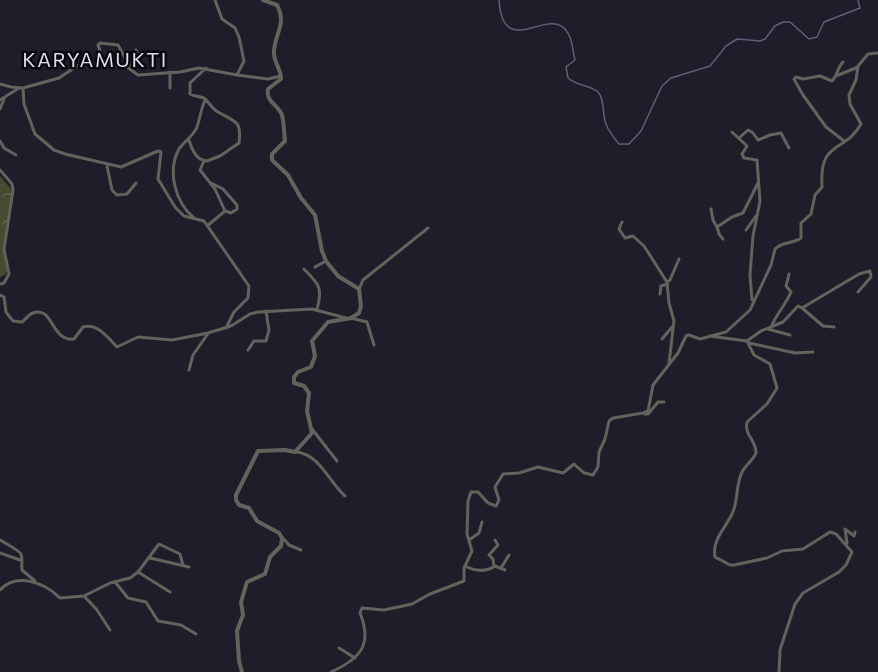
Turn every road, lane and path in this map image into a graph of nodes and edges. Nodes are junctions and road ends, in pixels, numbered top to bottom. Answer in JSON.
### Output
{"nodes":[{"id":1,"x":215,"y":0,"type":"edge"},
{"id":2,"x":263,"y":0,"type":"edge"},
{"id":3,"x":136,"y":50,"type":"dead end"},
{"id":4,"x":878,"y":52,"type":"edge"},
{"id":5,"x":843,"y":62,"type":"dead end"},
{"id":6,"x":100,"y":64,"type":"junction"},
{"id":7,"x":128,"y":66,"type":"junction"},
{"id":8,"x":858,"y":67,"type":"junction"},
{"id":9,"x":206,"y":68,"type":"junction"},
{"id":10,"x":170,"y":72,"type":"junction"},
{"id":11,"x":237,"y":75,"type":"junction"},
{"id":12,"x":281,"y":76,"type":"junction"},
{"id":13,"x":836,"y":76,"type":"junction"},
{"id":14,"x":0,"y":84,"type":"edge"},
{"id":15,"x":21,"y":88,"type":"junction"},
{"id":16,"x":170,"y":88,"type":"dead end"},
{"id":17,"x":2,"y":99,"type":"edge"},
{"id":18,"x":205,"y":100,"type":"junction"},
{"id":19,"x":0,"y":109,"type":"edge"},
{"id":20,"x":732,"y":132,"type":"dead end"},
{"id":21,"x":739,"y":138,"type":"junction"},
{"id":22,"x":189,"y":140,"type":"junction"},
{"id":23,"x":0,"y":141,"type":"edge"},
{"id":24,"x":844,"y":141,"type":"junction"},
{"id":25,"x":789,"y":148,"type":"dead end"},
{"id":26,"x":16,"y":155,"type":"dead end"},
{"id":27,"x":204,"y":161,"type":"junction"},
{"id":28,"x":106,"y":164,"type":"junction"},
{"id":29,"x":0,"y":170,"type":"edge"},
{"id":30,"x":759,"y":181,"type":"junction"},
{"id":31,"x":136,"y":183,"type":"dead end"},
{"id":32,"x":210,"y":183,"type":"junction"},
{"id":33,"x":711,"y":209,"type":"dead end"},
{"id":34,"x":225,"y":212,"type":"junction"},
{"id":35,"x":758,"y":215,"type":"junction"},
{"id":36,"x":194,"y":218,"type":"junction"},
{"id":37,"x":622,"y":222,"type":"dead end"},
{"id":38,"x":207,"y":226,"type":"junction"},
{"id":39,"x":717,"y":227,"type":"junction"},
{"id":40,"x":428,"y":228,"type":"dead end"},
{"id":41,"x":746,"y":230,"type":"dead end"},
{"id":42,"x":723,"y":239,"type":"dead end"},
{"id":43,"x":679,"y":259,"type":"dead end"},
{"id":44,"x":326,"y":261,"type":"junction"},
{"id":45,"x":315,"y":267,"type":"dead end"},
{"id":46,"x":304,"y":269,"type":"dead end"},
{"id":47,"x":789,"y":274,"type":"dead end"},
{"id":48,"x":667,"y":283,"type":"junction"},
{"id":49,"x":0,"y":284,"type":"edge"},
{"id":50,"x":359,"y":289,"type":"junction"},
{"id":51,"x":858,"y":292,"type":"dead end"},
{"id":52,"x":660,"y":294,"type":"dead end"},
{"id":53,"x":0,"y":296,"type":"edge"},
{"id":54,"x":752,"y":308,"type":"junction"},
{"id":55,"x":802,"y":308,"type":"junction"},
{"id":56,"x":317,"y":309,"type":"junction"},
{"id":57,"x":266,"y":311,"type":"junction"},
{"id":58,"x":349,"y":318,"type":"junction"},
{"id":59,"x":674,"y":325,"type":"junction"},
{"id":60,"x":834,"y":327,"type":"dead end"},
{"id":61,"x":226,"y":328,"type":"junction"},
{"id":62,"x":768,"y":329,"type":"junction"},
{"id":63,"x":208,"y":333,"type":"junction"},
{"id":64,"x":790,"y":335,"type":"dead end"},
{"id":65,"x":707,"y":336,"type":"junction"},
{"id":66,"x":662,"y":339,"type":"dead end"},
{"id":67,"x":748,"y":342,"type":"junction"},
{"id":68,"x":374,"y":345,"type":"dead end"},
{"id":69,"x":248,"y":350,"type":"dead end"},
{"id":70,"x":813,"y":351,"type":"dead end"},
{"id":71,"x":668,"y":367,"type":"junction"},
{"id":72,"x":189,"y":370,"type":"dead end"},
{"id":73,"x":664,"y":402,"type":"dead end"},
{"id":74,"x":643,"y":413,"type":"junction"},
{"id":75,"x":312,"y":429,"type":"junction"},
{"id":76,"x":297,"y":452,"type":"junction"},
{"id":77,"x":337,"y":461,"type":"dead end"},
{"id":78,"x":345,"y":496,"type":"dead end"},
{"id":79,"x":482,"y":522,"type":"dead end"},
{"id":80,"x":855,"y":532,"type":"dead end"},
{"id":81,"x":282,"y":537,"type":"junction"},
{"id":82,"x":0,"y":540,"type":"edge"},
{"id":83,"x":469,"y":540,"type":"junction"},
{"id":84,"x":495,"y":540,"type":"dead end"},
{"id":85,"x":847,"y":544,"type":"junction"},
{"id":86,"x":301,"y":550,"type":"dead end"},
{"id":87,"x":0,"y":553,"type":"edge"},
{"id":88,"x":509,"y":555,"type":"dead end"},
{"id":89,"x":150,"y":558,"type":"junction"},
{"id":90,"x":21,"y":561,"type":"junction"},
{"id":91,"x":183,"y":565,"type":"junction"},
{"id":92,"x":465,"y":566,"type":"junction"},
{"id":93,"x":494,"y":566,"type":"junction"},
{"id":94,"x":189,"y":567,"type":"dead end"},
{"id":95,"x":501,"y":568,"type":"junction"},
{"id":96,"x":506,"y":570,"type":"dead end"},
{"id":97,"x":138,"y":572,"type":"junction"},
{"id":98,"x":36,"y":582,"type":"junction"},
{"id":99,"x":115,"y":582,"type":"junction"},
{"id":100,"x":0,"y":590,"type":"edge"},
{"id":101,"x":170,"y":592,"type":"dead end"},
{"id":102,"x":84,"y":596,"type":"junction"},
{"id":103,"x":110,"y":630,"type":"dead end"},
{"id":104,"x":196,"y":634,"type":"dead end"},
{"id":105,"x":339,"y":648,"type":"dead end"},
{"id":106,"x":355,"y":658,"type":"junction"},
{"id":107,"x":242,"y":672,"type":"edge"},
{"id":108,"x":331,"y":672,"type":"edge"},
{"id":109,"x":778,"y":672,"type":"edge"}],
"edges":[{"from":1,"to":11,"type":"street"},
{"from":2,"to":12,"type":"street"},
{"from":3,"to":7,"type":"street"},
{"from":4,"to":8,"type":"street"},
{"from":5,"to":13,"type":"street"},
{"from":6,"to":7,"type":"street"},
{"from":6,"to":7,"type":"street"},
{"from":6,"to":15,"type":"street"},
{"from":7,"to":10,"type":"street"},
{"from":8,"to":13,"type":"street"},
{"from":8,"to":24,"type":"street"},
{"from":9,"to":10,"type":"street"},
{"from":9,"to":11,"type":"street"},
{"from":9,"to":18,"type":"street"},
{"from":10,"to":16,"type":"street"},
{"from":11,"to":12,"type":"street"},
{"from":12,"to":44,"type":"street"},
{"from":13,"to":24,"type":"street"},
{"from":14,"to":15,"type":"street"},
{"from":15,"to":17,"type":"street"},
{"from":15,"to":28,"type":"street"},
{"from":17,"to":19,"type":"street"},
{"from":18,"to":22,"type":"street"},
{"from":18,"to":27,"type":"street"},
{"from":20,"to":21,"type":"street"},
{"from":21,"to":25,"type":"street"},
{"from":21,"to":30,"type":"street"},
{"from":22,"to":27,"type":"street"},
{"from":22,"to":36,"type":"street"},
{"from":23,"to":26,"type":"street"},
{"from":24,"to":54,"type":"street"},
{"from":27,"to":32,"type":"street"},
{"from":28,"to":31,"type":"street"},
{"from":28,"to":36,"type":"street"},
{"from":29,"to":49,"type":"street"},
{"from":30,"to":35,"type":"street"},
{"from":30,"to":39,"type":"street"},
{"from":32,"to":34,"type":"street"},
{"from":32,"to":34,"type":"street"},
{"from":33,"to":39,"type":"street"},
{"from":34,"to":38,"type":"street"},
{"from":35,"to":41,"type":"street"},
{"from":35,"to":54,"type":"street"},
{"from":36,"to":38,"type":"street"},
{"from":37,"to":48,"type":"street"},
{"from":38,"to":61,"type":"street"},
{"from":39,"to":42,"type":"street"},
{"from":40,"to":50,"type":"street"},
{"from":43,"to":48,"type":"street"},
{"from":44,"to":45,"type":"street"},
{"from":44,"to":50,"type":"street"},
{"from":46,"to":56,"type":"street"},
{"from":47,"to":62,"type":"street"},
{"from":48,"to":52,"type":"street"},
{"from":48,"to":59,"type":"street"},
{"from":50,"to":58,"type":"street"},
{"from":51,"to":55,"type":"street"},
{"from":53,"to":63,"type":"street"},
{"from":54,"to":65,"type":"street"},
{"from":55,"to":60,"type":"street"},
{"from":55,"to":62,"type":"street"},
{"from":56,"to":57,"type":"street"},
{"from":56,"to":58,"type":"street"},
{"from":57,"to":61,"type":"street"},
{"from":57,"to":69,"type":"street"},
{"from":58,"to":68,"type":"street"},
{"from":58,"to":75,"type":"street"},
{"from":59,"to":66,"type":"street"},
{"from":59,"to":71,"type":"street"},
{"from":61,"to":63,"type":"street"},
{"from":62,"to":64,"type":"street"},
{"from":62,"to":67,"type":"street"},
{"from":63,"to":72,"type":"street"},
{"from":65,"to":67,"type":"street"},
{"from":65,"to":71,"type":"street"},
{"from":67,"to":70,"type":"street"},
{"from":67,"to":85,"type":"street"},
{"from":71,"to":74,"type":"street"},
{"from":73,"to":74,"type":"street"},
{"from":74,"to":83,"type":"street"},
{"from":75,"to":76,"type":"street"},
{"from":75,"to":77,"type":"street"},
{"from":76,"to":78,"type":"street"},
{"from":76,"to":81,"type":"street"},
{"from":79,"to":83,"type":"street"},
{"from":80,"to":85,"type":"street"},
{"from":81,"to":86,"type":"street"},
{"from":81,"to":107,"type":"street"},
{"from":82,"to":90,"type":"street"},
{"from":83,"to":92,"type":"street"},
{"from":84,"to":93,"type":"street"},
{"from":85,"to":109,"type":"street"},
{"from":87,"to":90,"type":"street"},
{"from":88,"to":95,"type":"street"},
{"from":89,"to":91,"type":"street"},
{"from":89,"to":91,"type":"street"},
{"from":89,"to":97,"type":"street"},
{"from":90,"to":98,"type":"street"},
{"from":91,"to":94,"type":"street"},
{"from":92,"to":93,"type":"street"},
{"from":92,"to":106,"type":"street"},
{"from":93,"to":95,"type":"street"},
{"from":95,"to":96,"type":"street"},
{"from":97,"to":99,"type":"street"},
{"from":97,"to":101,"type":"street"},
{"from":98,"to":100,"type":"street"},
{"from":98,"to":102,"type":"street"},
{"from":99,"to":102,"type":"street"},
{"from":99,"to":104,"type":"street"},
{"from":102,"to":103,"type":"street"},
{"from":105,"to":106,"type":"street"},
{"from":106,"to":108,"type":"street"}]}
